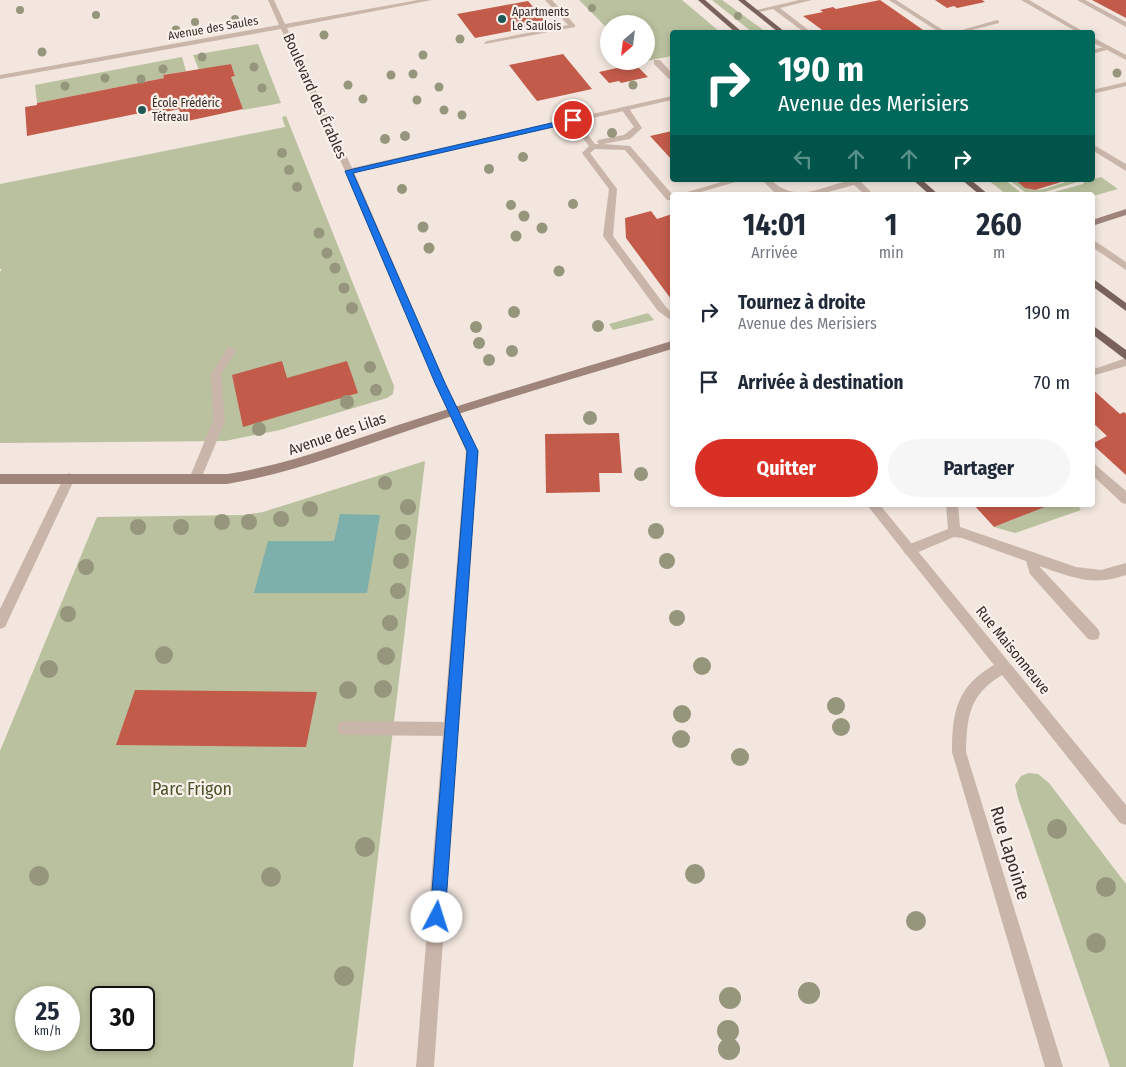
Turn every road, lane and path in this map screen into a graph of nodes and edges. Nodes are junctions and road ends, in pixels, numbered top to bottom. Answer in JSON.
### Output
{"nodes":[{"id":1,"x":271,"y":0,"type":"edge"},
{"id":2,"x":429,"y":0,"type":"edge"},
{"id":3,"x":548,"y":0,"type":"edge"},
{"id":4,"x":701,"y":0,"type":"edge"},
{"id":5,"x":741,"y":0,"type":"edge"},
{"id":6,"x":809,"y":0,"type":"edge"},
{"id":7,"x":892,"y":0,"type":"edge"},
{"id":8,"x":1024,"y":0,"type":"edge"},
{"id":9,"x":1080,"y":0,"type":"edge"},
{"id":10,"x":774,"y":7,"type":"junction"},
{"id":11,"x":755,"y":11,"type":"junction"},
{"id":12,"x":997,"y":22,"type":"dead end"},
{"id":13,"x":1126,"y":25,"type":"edge"},
{"id":14,"x":283,"y":26,"type":"junction"},
{"id":15,"x":737,"y":30,"type":"edge"},
{"id":16,"x":779,"y":30,"type":"edge"},
{"id":17,"x":805,"y":30,"type":"edge"},
{"id":18,"x":940,"y":30,"type":"edge"},
{"id":19,"x":966,"y":30,"type":"edge"},
{"id":20,"x":1077,"y":30,"type":"edge"},
{"id":21,"x":1095,"y":41,"type":"edge"},
{"id":22,"x":487,"y":43,"type":"dead end"},
{"id":23,"x":1108,"y":48,"type":"junction"},
{"id":24,"x":1095,"y":51,"type":"edge"},
{"id":25,"x":1126,"y":58,"type":"edge"},
{"id":26,"x":657,"y":62,"type":"dead end"},
{"id":27,"x":670,"y":75,"type":"edge"},
{"id":28,"x":0,"y":77,"type":"edge"},
{"id":29,"x":1126,"y":84,"type":"edge"},
{"id":30,"x":1095,"y":91,"type":"edge"},
{"id":31,"x":670,"y":98,"type":"edge"},
{"id":32,"x":625,"y":109,"type":"junction"},
{"id":33,"x":573,"y":120,"type":"junction"},
{"id":34,"x":592,"y":145,"type":"junction"},
{"id":35,"x":1095,"y":148,"type":"edge"},
{"id":36,"x":1126,"y":168,"type":"edge"},
{"id":37,"x":348,"y":171,"type":"junction"},
{"id":38,"x":730,"y":182,"type":"edge"},
{"id":39,"x":768,"y":182,"type":"edge"},
{"id":40,"x":851,"y":182,"type":"edge"},
{"id":41,"x":855,"y":182,"type":"edge"},
{"id":42,"x":919,"y":182,"type":"edge"},
{"id":43,"x":969,"y":182,"type":"edge"},
{"id":44,"x":692,"y":192,"type":"edge"},
{"id":45,"x":779,"y":192,"type":"edge"},
{"id":46,"x":817,"y":192,"type":"edge"},
{"id":47,"x":867,"y":192,"type":"edge"},
{"id":48,"x":931,"y":192,"type":"edge"},
{"id":49,"x":981,"y":192,"type":"edge"},
{"id":50,"x":670,"y":197,"type":"edge"},
{"id":51,"x":1126,"y":212,"type":"edge"},
{"id":52,"x":1095,"y":222,"type":"edge"},
{"id":53,"x":1095,"y":244,"type":"edge"},
{"id":54,"x":1126,"y":267,"type":"edge"},
{"id":55,"x":1095,"y":283,"type":"edge"},
{"id":56,"x":1126,"y":308,"type":"edge"},
{"id":57,"x":670,"y":316,"type":"edge"},
{"id":58,"x":1095,"y":330,"type":"edge"},
{"id":59,"x":670,"y":346,"type":"edge"},
{"id":60,"x":231,"y":351,"type":"dead end"},
{"id":61,"x":1126,"y":356,"type":"edge"},
{"id":62,"x":1126,"y":362,"type":"edge"},
{"id":63,"x":1095,"y":373,"type":"edge"},
{"id":64,"x":454,"y":411,"type":"junction"},
{"id":65,"x":1095,"y":470,"type":"edge"},
{"id":66,"x":69,"y":478,"type":"junction"},
{"id":67,"x":0,"y":479,"type":"edge"},
{"id":68,"x":195,"y":479,"type":"junction"},
{"id":69,"x":1126,"y":499,"type":"edge"},
{"id":70,"x":875,"y":507,"type":"edge"},
{"id":71,"x":952,"y":507,"type":"edge"},
{"id":72,"x":954,"y":532,"type":"junction"},
{"id":73,"x":910,"y":550,"type":"junction"},
{"id":74,"x":1032,"y":558,"type":"junction"},
{"id":75,"x":1126,"y":569,"type":"edge"},
{"id":76,"x":0,"y":623,"type":"edge"},
{"id":77,"x":1093,"y":634,"type":"dead end"},
{"id":78,"x":1005,"y":666,"type":"junction"},
{"id":79,"x":344,"y":728,"type":"dead end"},
{"id":80,"x":452,"y":729,"type":"junction"},
{"id":81,"x":1126,"y":817,"type":"edge"},
{"id":82,"x":425,"y":1067,"type":"edge"},
{"id":83,"x":1054,"y":1067,"type":"edge"}],
"edges":[{"from":1,"to":14,"type":"street","name":"Boulevard des Érables"},
{"from":2,"to":14,"type":"street","name":"Avenue des Saules"},
{"from":3,"to":22,"type":"street"},
{"from":4,"to":15,"type":"main road"},
{"from":5,"to":11,"type":"main road"},
{"from":6,"to":10,"type":"street"},
{"from":7,"to":18,"type":"street"},
{"from":8,"to":20,"type":"street"},
{"from":9,"to":13,"type":"street"},
{"from":10,"to":11,"type":"street"},
{"from":10,"to":17,"type":"street"},
{"from":11,"to":16,"type":"main road"},
{"from":12,"to":19,"type":"street"},
{"from":14,"to":28,"type":"street","name":"Avenue des Saules"},
{"from":14,"to":37,"type":"street","name":"Boulevard des Érables"},
{"from":21,"to":23,"type":"street"},
{"from":23,"to":24,"type":"street"},
{"from":23,"to":25,"type":"street"},
{"from":26,"to":27,"type":"street"},
{"from":29,"to":30,"type":"street"},
{"from":31,"to":32,"type":"street"},
{"from":32,"to":33,"type":"street"},
{"from":32,"to":34,"type":"street"},
{"from":33,"to":34,"type":"street"},
{"from":33,"to":37,"type":"street"},
{"from":34,"to":50,"type":"street"},
{"from":34,"to":57,"type":"street"},
{"from":35,"to":36,"type":"street"},
{"from":37,"to":64,"type":"street","name":"Boulevard des Érables"},
{"from":38,"to":44,"type":"street"},
{"from":39,"to":45,"type":"street"},
{"from":40,"to":46,"type":"street"},
{"from":41,"to":47,"type":"street"},
{"from":42,"to":48,"type":"main road"},
{"from":43,"to":49,"type":"main road"},
{"from":51,"to":52,"type":"street"},
{"from":53,"to":54,"type":"street"},
{"from":55,"to":56,"type":"main road"},
{"from":58,"to":61,"type":"main road"},
{"from":59,"to":64,"type":"street","name":"Avenue des Lilas"},
{"from":60,"to":68,"type":"street"},
{"from":62,"to":63,"type":"street"},
{"from":64,"to":68,"type":"street","name":"Avenue des Lilas"},
{"from":64,"to":80,"type":"street","name":"Boulevard des Érables"},
{"from":65,"to":69,"type":"street"},
{"from":66,"to":67,"type":"street","name":"Avenue des Lilas"},
{"from":66,"to":68,"type":"street","name":"Avenue des Lilas"},
{"from":66,"to":76,"type":"street"},
{"from":70,"to":73,"type":"street","name":"Rue Maisonneuve"},
{"from":71,"to":72,"type":"street"},
{"from":72,"to":73,"type":"street"},
{"from":72,"to":74,"type":"street"},
{"from":73,"to":78,"type":"street","name":"Rue Maisonneuve"},
{"from":74,"to":75,"type":"street"},
{"from":74,"to":77,"type":"street"},
{"from":78,"to":81,"type":"street","name":"Rue Maisonneuve"},
{"from":78,"to":83,"type":"street","name":"Rue Lapointe"},
{"from":79,"to":80,"type":"street"},
{"from":80,"to":82,"type":"street","name":"Boulevard des Érables"}]}
